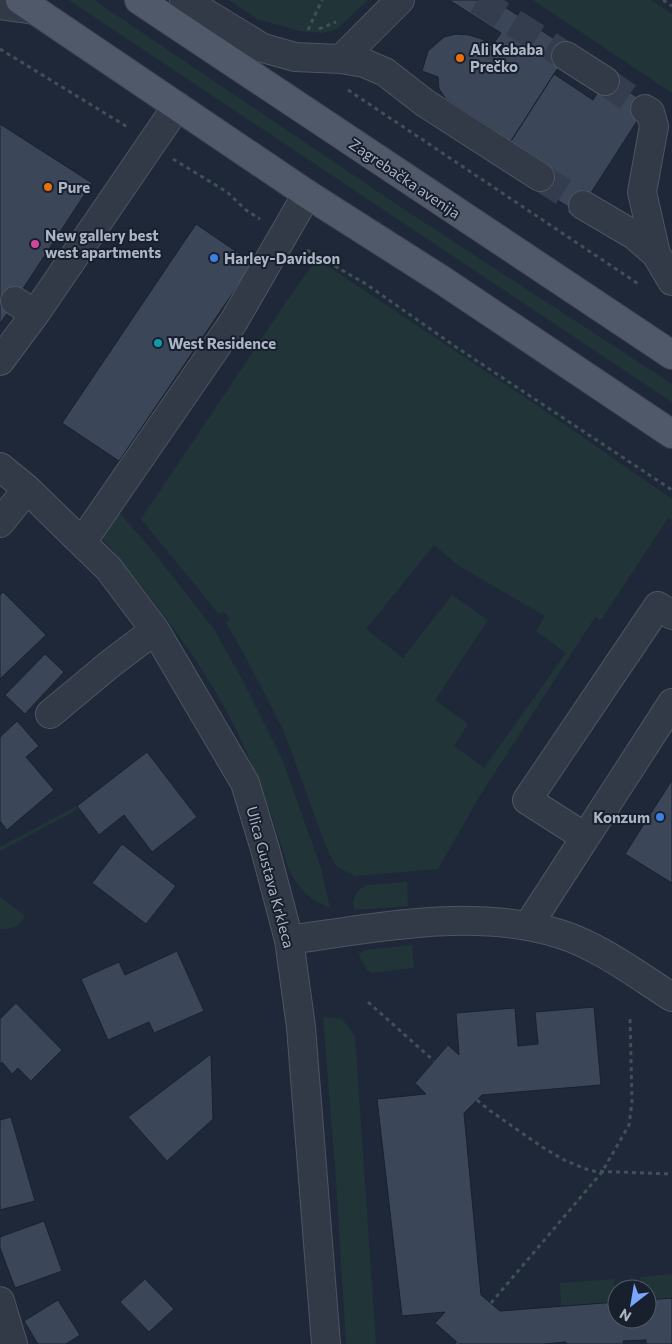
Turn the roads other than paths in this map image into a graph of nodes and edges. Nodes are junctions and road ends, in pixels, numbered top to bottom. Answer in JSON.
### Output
{"nodes":[{"id":1,"x":139,"y":0,"type":"edge"},
{"id":2,"x":184,"y":0,"type":"edge"},
{"id":3,"x":400,"y":0,"type":"edge"},
{"id":4,"x":0,"y":5,"type":"edge"},
{"id":5,"x":28,"y":5,"type":"edge"},
{"id":6,"x":321,"y":52,"type":"junction"},
{"id":7,"x":566,"y":56,"type":"tunnel mouth"},
{"id":8,"x":605,"y":81,"type":"tunnel mouth"},
{"id":9,"x":178,"y":106,"type":"junction"},
{"id":10,"x":645,"y":109,"type":"tunnel mouth"},
{"id":11,"x":540,"y":177,"type":"tunnel mouth"},
{"id":12,"x":308,"y":194,"type":"junction"},
{"id":13,"x":583,"y":205,"type":"tunnel mouth"},
{"id":14,"x":656,"y":254,"type":"junction"},
{"id":15,"x":672,"y":281,"type":"edge"},
{"id":16,"x":672,"y":355,"type":"edge"},
{"id":17,"x":0,"y":360,"type":"edge"},
{"id":18,"x":672,"y":434,"type":"edge"},
{"id":19,"x":0,"y":467,"type":"edge"},
{"id":20,"x":27,"y":489,"type":"junction"},
{"id":21,"x":0,"y":523,"type":"edge"},
{"id":22,"x":82,"y":542,"type":"junction"},
{"id":23,"x":672,"y":615,"type":"edge"},
{"id":24,"x":156,"y":630,"type":"junction"},
{"id":25,"x":672,"y":703,"type":"edge"},
{"id":26,"x":50,"y":714,"type":"dead end"},
{"id":27,"x":585,"y":837,"type":"junction"},
{"id":28,"x":528,"y":926,"type":"junction"},
{"id":29,"x":289,"y":940,"type":"junction"},
{"id":30,"x":672,"y":997,"type":"edge"},
{"id":31,"x":0,"y":1301,"type":"edge"},
{"id":32,"x":13,"y":1344,"type":"edge"},
{"id":33,"x":326,"y":1344,"type":"edge"}],
"edges":[{"from":1,"to":16,"type":"main road","name":"Zagrebačka avenija"},
{"from":2,"to":6,"type":"street"},
{"from":3,"to":6,"type":"street"},
{"from":4,"to":5,"type":"street"},
{"from":5,"to":9,"type":"main road"},
{"from":6,"to":11,"type":"street"},
{"from":7,"to":8,"type":"street"},
{"from":9,"to":12,"type":"main road"},
{"from":9,"to":17,"type":"street"},
{"from":10,"to":14,"type":"street"},
{"from":12,"to":18,"type":"main road"},
{"from":12,"to":22,"type":"street"},
{"from":13,"to":14,"type":"street"},
{"from":14,"to":15,"type":"street"},
{"from":19,"to":20,"type":"street","name":"Ulica Gustava Krkleca"},
{"from":20,"to":21,"type":"street"},
{"from":20,"to":22,"type":"street","name":"Ulica Gustava Krkleca"},
{"from":22,"to":24,"type":"street","name":"Ulica Gustava Krkleca"},
{"from":23,"to":27,"type":"street"},
{"from":24,"to":26,"type":"street"},
{"from":24,"to":29,"type":"street","name":"Ulica Gustava Krkleca"},
{"from":25,"to":27,"type":"street"},
{"from":27,"to":28,"type":"street"},
{"from":28,"to":29,"type":"street"},
{"from":28,"to":30,"type":"street"},
{"from":29,"to":33,"type":"street","name":"Ulica Gustava Krkleca"},
{"from":31,"to":32,"type":"street"}]}
